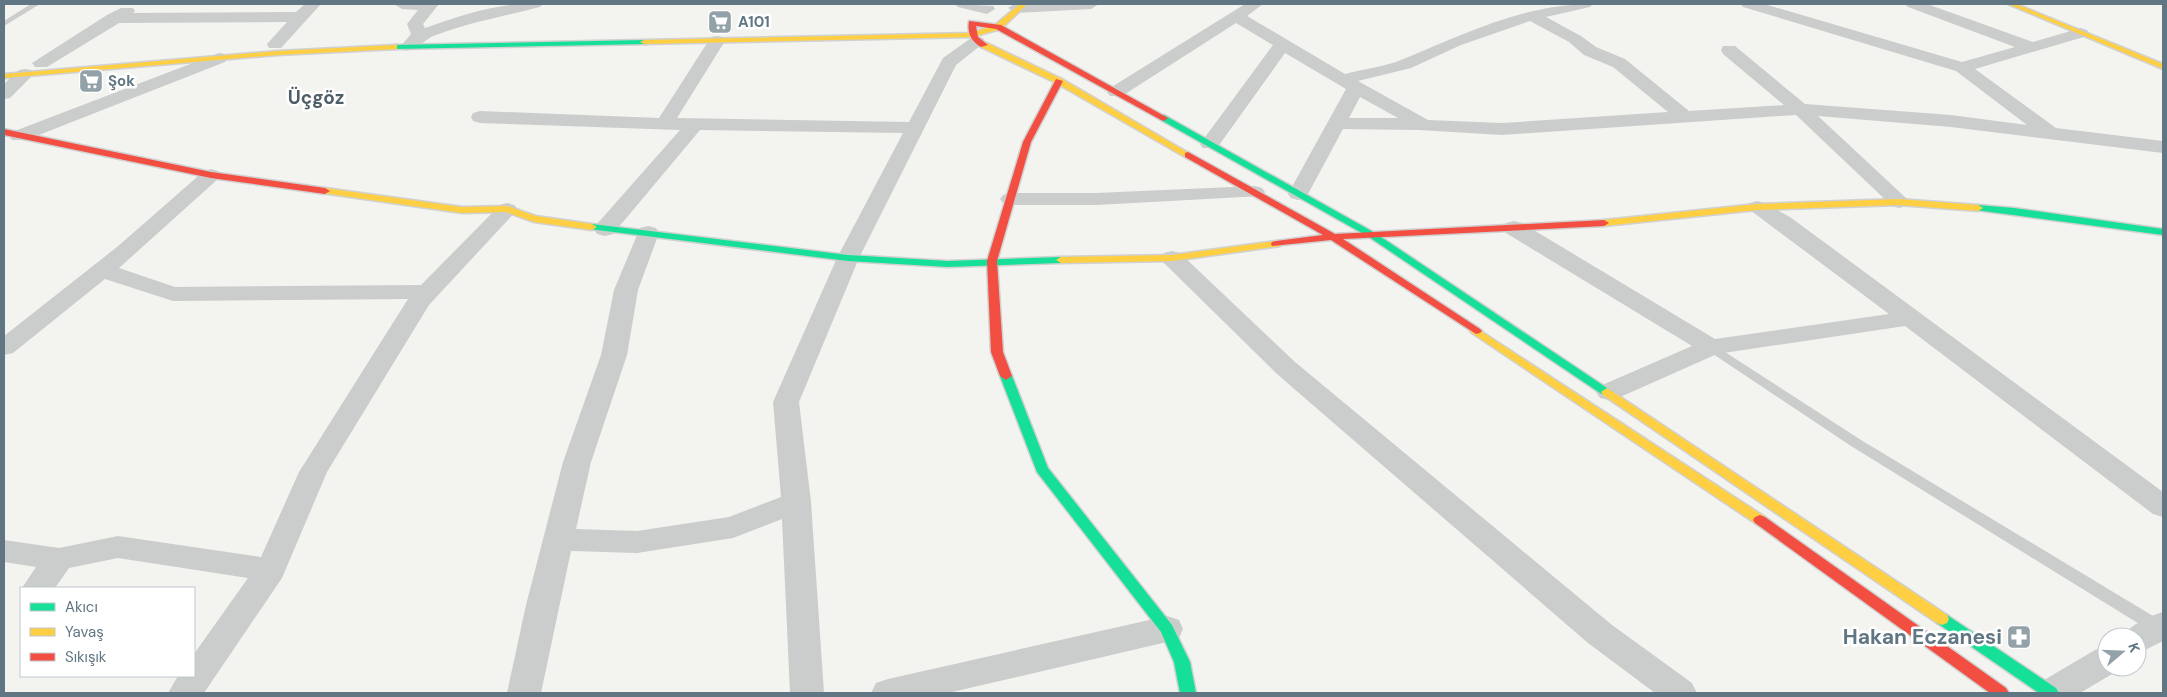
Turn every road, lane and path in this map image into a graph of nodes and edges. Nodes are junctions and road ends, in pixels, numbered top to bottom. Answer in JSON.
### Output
{"nodes":[{"id":1,"x":36,"y":4,"type":"edge"},
{"id":2,"x":140,"y":4,"type":"edge"},
{"id":3,"x":313,"y":4,"type":"edge"},
{"id":4,"x":402,"y":4,"type":"edge"},
{"id":5,"x":535,"y":4,"type":"edge"},
{"id":6,"x":963,"y":4,"type":"edge"},
{"id":7,"x":1091,"y":4,"type":"edge"},
{"id":8,"x":1255,"y":4,"type":"edge"},
{"id":9,"x":1585,"y":4,"type":"edge"},
{"id":10,"x":1748,"y":4,"type":"edge"},
{"id":11,"x":1913,"y":4,"type":"edge"},
{"id":12,"x":2011,"y":4,"type":"edge"},
{"id":13,"x":430,"y":5,"type":"edge"},
{"id":14,"x":1020,"y":6,"type":"edge"},
{"id":15,"x":991,"y":7,"type":"edge"},
{"id":16,"x":1531,"y":15,"type":"junction"},
{"id":17,"x":1236,"y":16,"type":"junction"},
{"id":18,"x":300,"y":17,"type":"junction"},
{"id":19,"x":113,"y":18,"type":"junction"},
{"id":20,"x":4,"y":24,"type":"edge"},
{"id":21,"x":998,"y":27,"type":"junction"},
{"id":22,"x":2081,"y":33,"type":"junction"},
{"id":23,"x":974,"y":34,"type":"junction"},
{"id":24,"x":717,"y":40,"type":"junction"},
{"id":25,"x":414,"y":41,"type":"junction"},
{"id":26,"x":275,"y":44,"type":"junction"},
{"id":27,"x":1283,"y":44,"type":"junction"},
{"id":28,"x":2029,"y":46,"type":"junction"},
{"id":29,"x":1730,"y":50,"type":"dead end"},
{"id":30,"x":219,"y":58,"type":"junction"},
{"id":31,"x":41,"y":63,"type":"junction"},
{"id":32,"x":4,"y":67,"type":"edge"},
{"id":33,"x":1962,"y":67,"type":"junction"},
{"id":34,"x":2163,"y":68,"type":"edge"},
{"id":35,"x":26,"y":74,"type":"junction"},
{"id":36,"x":4,"y":76,"type":"edge"},
{"id":37,"x":1059,"y":81,"type":"junction"},
{"id":38,"x":1349,"y":84,"type":"junction"},
{"id":39,"x":1116,"y":92,"type":"junction"},
{"id":40,"x":4,"y":94,"type":"edge"},
{"id":41,"x":1800,"y":110,"type":"junction"},
{"id":42,"x":480,"y":116,"type":"dead end"},
{"id":43,"x":1685,"y":117,"type":"junction"},
{"id":44,"x":1336,"y":123,"type":"junction"},
{"id":45,"x":664,"y":124,"type":"junction"},
{"id":46,"x":694,"y":124,"type":"junction"},
{"id":47,"x":1424,"y":125,"type":"junction"},
{"id":48,"x":915,"y":128,"type":"junction"},
{"id":49,"x":2051,"y":133,"type":"junction"},
{"id":50,"x":11,"y":134,"type":"edge"},
{"id":51,"x":1210,"y":144,"type":"junction"},
{"id":52,"x":2163,"y":147,"type":"edge"},
{"id":53,"x":211,"y":175,"type":"junction"},
{"id":54,"x":1255,"y":192,"type":"junction"},
{"id":55,"x":1298,"y":194,"type":"junction"},
{"id":56,"x":1010,"y":199,"type":"junction"},
{"id":57,"x":1899,"y":202,"type":"junction"},
{"id":58,"x":1757,"y":207,"type":"junction"},
{"id":59,"x":507,"y":209,"type":"junction"},
{"id":60,"x":1514,"y":228,"type":"junction"},
{"id":61,"x":605,"y":229,"type":"junction"},
{"id":62,"x":2163,"y":232,"type":"edge"},
{"id":63,"x":648,"y":233,"type":"junction"},
{"id":64,"x":1372,"y":235,"type":"junction"},
{"id":65,"x":1333,"y":237,"type":"junction"},
{"id":66,"x":848,"y":258,"type":"junction"},
{"id":67,"x":1172,"y":258,"type":"junction"},
{"id":68,"x":992,"y":261,"type":"junction"},
{"id":69,"x":102,"y":270,"type":"junction"},
{"id":70,"x":428,"y":292,"type":"junction"},
{"id":71,"x":1908,"y":318,"type":"junction"},
{"id":72,"x":1711,"y":347,"type":"junction"},
{"id":73,"x":4,"y":348,"type":"edge"},
{"id":74,"x":1608,"y":392,"type":"junction"},
{"id":75,"x":796,"y":502,"type":"junction"},
{"id":76,"x":2163,"y":506,"type":"edge"},
{"id":77,"x":558,"y":539,"type":"junction"},
{"id":78,"x":4,"y":551,"type":"edge"},
{"id":79,"x":58,"y":559,"type":"junction"},
{"id":80,"x":271,"y":570,"type":"junction"},
{"id":81,"x":39,"y":587,"type":"edge"},
{"id":82,"x":1167,"y":629,"type":"junction"},
{"id":83,"x":2153,"y":631,"type":"edge"},
{"id":84,"x":2097,"y":666,"type":"edge"},
{"id":85,"x":185,"y":693,"type":"edge"},
{"id":86,"x":524,"y":693,"type":"edge"},
{"id":87,"x":807,"y":693,"type":"edge"},
{"id":88,"x":888,"y":693,"type":"edge"},
{"id":89,"x":1188,"y":693,"type":"edge"},
{"id":90,"x":1680,"y":693,"type":"edge"},
{"id":91,"x":2001,"y":693,"type":"edge"},
{"id":92,"x":2051,"y":693,"type":"edge"}],
"edges":[{"from":1,"to":20,"type":"lane"},
{"from":2,"to":19,"type":"street"},
{"from":3,"to":18,"type":"street"},
{"from":4,"to":13,"type":"street"},
{"from":5,"to":25,"type":"street"},
{"from":6,"to":15,"type":"street"},
{"from":7,"to":14,"type":"street"},
{"from":8,"to":17,"type":"street"},
{"from":9,"to":16,"type":"street"},
{"from":10,"to":33,"type":"street"},
{"from":11,"to":28,"type":"street"},
{"from":12,"to":22,"type":"main road"},
{"from":13,"to":25,"type":"street"},
{"from":14,"to":21,"type":"main road"},
{"from":15,"to":23,"type":"main road"},
{"from":16,"to":38,"type":"street"},
{"from":16,"to":43,"type":"street"},
{"from":17,"to":27,"type":"street"},
{"from":17,"to":39,"type":"street"},
{"from":18,"to":19,"type":"street"},
{"from":18,"to":26,"type":"street"},
{"from":19,"to":31,"type":"street"},
{"from":21,"to":23,"type":"main road"},
{"from":21,"to":39,"type":"main road"},
{"from":22,"to":28,"type":"street"},
{"from":22,"to":34,"type":"main road"},
{"from":23,"to":24,"type":"main road"},
{"from":23,"to":25,"type":"main road"},
{"from":23,"to":37,"type":"main road"},
{"from":23,"to":48,"type":"street"},
{"from":24,"to":25,"type":"main road"},
{"from":24,"to":45,"type":"street"},
{"from":25,"to":26,"type":"main road"},
{"from":25,"to":30,"type":"main road"},
{"from":26,"to":31,"type":"main road"},
{"from":27,"to":38,"type":"street"},
{"from":27,"to":51,"type":"street"},
{"from":28,"to":33,"type":"street"},
{"from":29,"to":41,"type":"street"},
{"from":30,"to":35,"type":"main road"},
{"from":30,"to":50,"type":"street"},
{"from":31,"to":32,"type":"main road"},
{"from":33,"to":49,"type":"street"},
{"from":35,"to":36,"type":"main road"},
{"from":35,"to":40,"type":"street"},
{"from":37,"to":54,"type":"main road"},
{"from":37,"to":56,"type":"main road"},
{"from":38,"to":44,"type":"street"},
{"from":38,"to":47,"type":"street"},
{"from":39,"to":51,"type":"main road"},
{"from":41,"to":43,"type":"street"},
{"from":41,"to":49,"type":"street"},
{"from":41,"to":57,"type":"street"},
{"from":42,"to":45,"type":"street"},
{"from":43,"to":47,"type":"street"},
{"from":44,"to":47,"type":"street"},
{"from":44,"to":55,"type":"street"},
{"from":45,"to":46,"type":"street"},
{"from":46,"to":48,"type":"street"},
{"from":46,"to":61,"type":"street"},
{"from":48,"to":66,"type":"street"},
{"from":49,"to":52,"type":"street"},
{"from":50,"to":53,"type":"main road"},
{"from":51,"to":55,"type":"main road"},
{"from":53,"to":59,"type":"main road"},
{"from":53,"to":69,"type":"street"},
{"from":54,"to":56,"type":"street"},
{"from":54,"to":65,"type":"main road"},
{"from":55,"to":64,"type":"main road"},
{"from":56,"to":68,"type":"main road"},
{"from":57,"to":58,"type":"main road"},
{"from":57,"to":62,"type":"main road"},
{"from":58,"to":60,"type":"main road"},
{"from":58,"to":71,"type":"street"},
{"from":59,"to":61,"type":"main road"},
{"from":59,"to":70,"type":"street"},
{"from":60,"to":64,"type":"main road"},
{"from":60,"to":72,"type":"street"},
{"from":61,"to":63,"type":"main road"},
{"from":63,"to":66,"type":"main road"},
{"from":63,"to":77,"type":"street"},
{"from":64,"to":65,"type":"main road"},
{"from":64,"to":74,"type":"main road"},
{"from":65,"to":67,"type":"main road"},
{"from":65,"to":91,"type":"main road"},
{"from":66,"to":68,"type":"main road"},
{"from":66,"to":75,"type":"street"},
{"from":67,"to":68,"type":"main road"},
{"from":67,"to":90,"type":"street"},
{"from":68,"to":82,"type":"main road"},
{"from":69,"to":70,"type":"street"},
{"from":69,"to":73,"type":"street"},
{"from":70,"to":80,"type":"street"},
{"from":71,"to":72,"type":"street"},
{"from":71,"to":76,"type":"street"},
{"from":72,"to":74,"type":"street"},
{"from":72,"to":83,"type":"lane"},
{"from":74,"to":92,"type":"main road"},
{"from":75,"to":77,"type":"street"},
{"from":75,"to":87,"type":"street"},
{"from":77,"to":86,"type":"street"},
{"from":78,"to":79,"type":"street"},
{"from":79,"to":80,"type":"street"},
{"from":79,"to":81,"type":"street"},
{"from":80,"to":85,"type":"street"},
{"from":82,"to":88,"type":"street"},
{"from":82,"to":89,"type":"main road"},
{"from":84,"to":92,"type":"street"}]}
